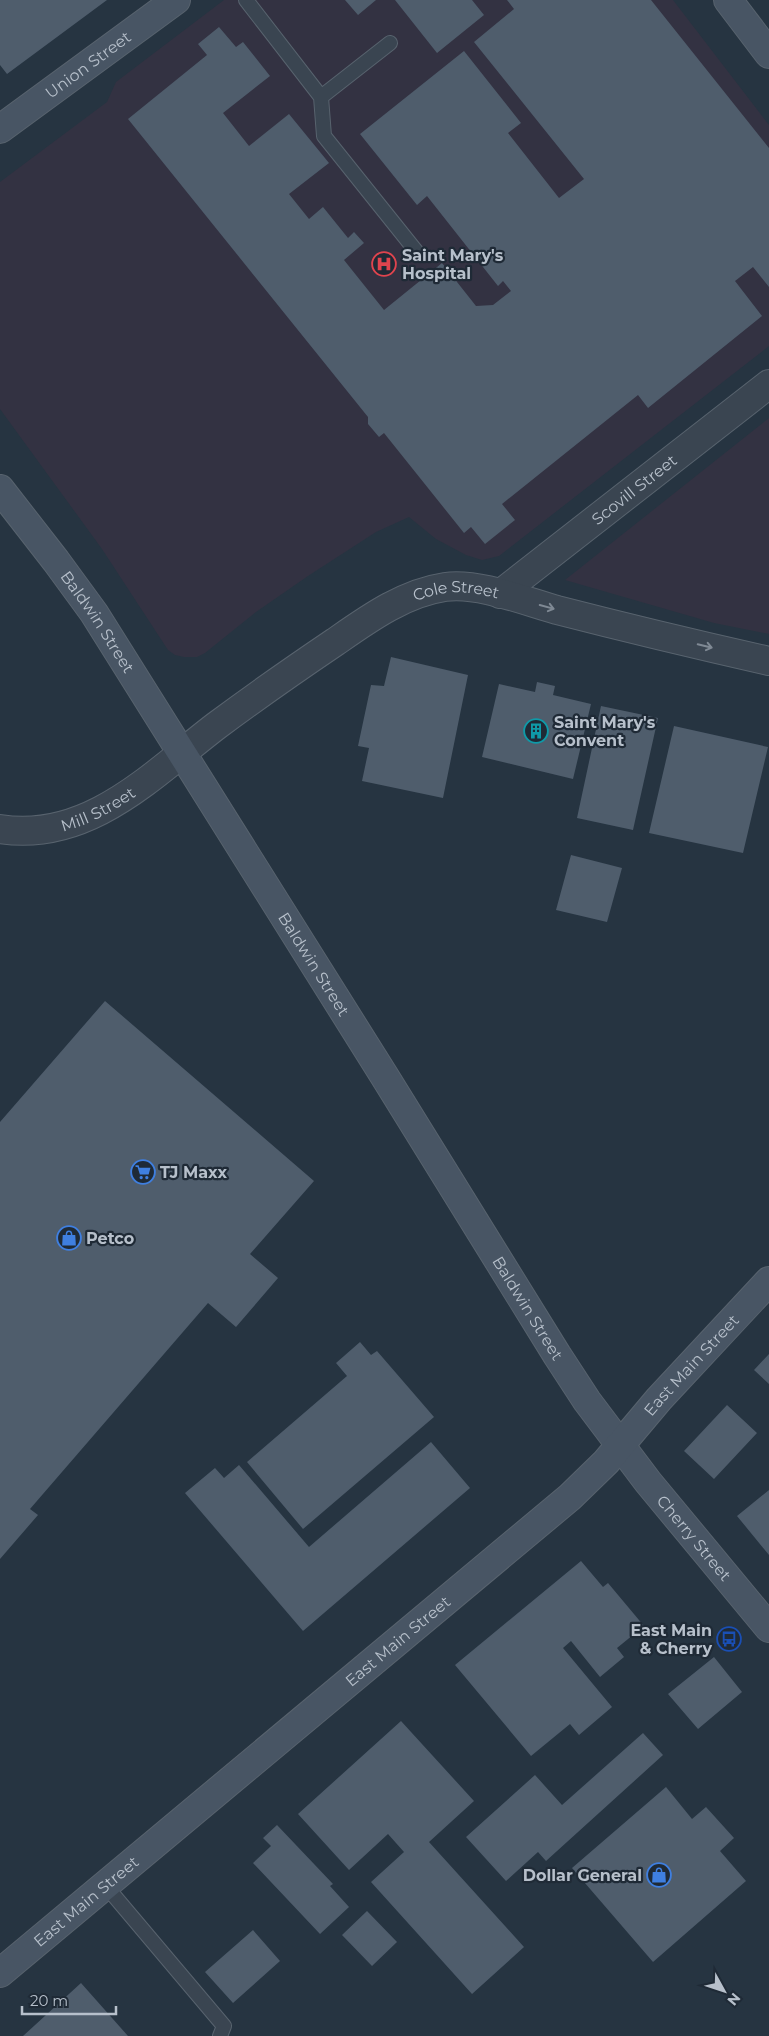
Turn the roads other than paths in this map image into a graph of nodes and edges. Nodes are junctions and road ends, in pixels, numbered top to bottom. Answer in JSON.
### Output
{"nodes":[{"id":1,"x":176,"y":0,"type":"edge"},
{"id":2,"x":246,"y":0,"type":"edge"},
{"id":3,"x":728,"y":0,"type":"edge"},
{"id":4,"x":390,"y":43,"type":"dead end"},
{"id":5,"x":769,"y":54,"type":"edge"},
{"id":6,"x":320,"y":97,"type":"junction"},
{"id":7,"x":0,"y":129,"type":"edge"},
{"id":8,"x":416,"y":250,"type":"dead end"},
{"id":9,"x":769,"y":384,"type":"edge"},
{"id":10,"x":0,"y":489,"type":"edge"},
{"id":11,"x":500,"y":594,"type":"junction"},
{"id":12,"x":769,"y":661,"type":"edge"},
{"id":13,"x":182,"y":752,"type":"junction"},
{"id":14,"x":0,"y":829,"type":"edge"},
{"id":15,"x":769,"y":1281,"type":"edge"},
{"id":16,"x":619,"y":1446,"type":"junction"},
{"id":17,"x":769,"y":1628,"type":"edge"},
{"id":18,"x":105,"y":1886,"type":"junction"},
{"id":19,"x":0,"y":1973,"type":"edge"},
{"id":20,"x":220,"y":2036,"type":"edge"}],
"edges":[{"from":1,"to":7,"type":"main road","name":"Union Street"},
{"from":2,"to":6,"type":"lane"},
{"from":3,"to":5,"type":"main road"},
{"from":4,"to":6,"type":"lane"},
{"from":6,"to":8,"type":"lane"},
{"from":9,"to":11,"type":"street","name":"Scovill Street"},
{"from":10,"to":13,"type":"main road","name":"Baldwin Street"},
{"from":11,"to":12,"type":"street","name":"Cole Street","one_way":true},
{"from":11,"to":13,"type":"street","name":"Cole Street"},
{"from":13,"to":14,"type":"street","name":"Mill Street"},
{"from":13,"to":16,"type":"main road","name":"Baldwin Street"},
{"from":15,"to":16,"type":"main road","name":"East Main Street"},
{"from":16,"to":17,"type":"main road","name":"Cherry Street"},
{"from":16,"to":18,"type":"main road","name":"East Main Street"},
{"from":18,"to":19,"type":"main road","name":"East Main Street"},
{"from":18,"to":20,"type":"lane"}]}
